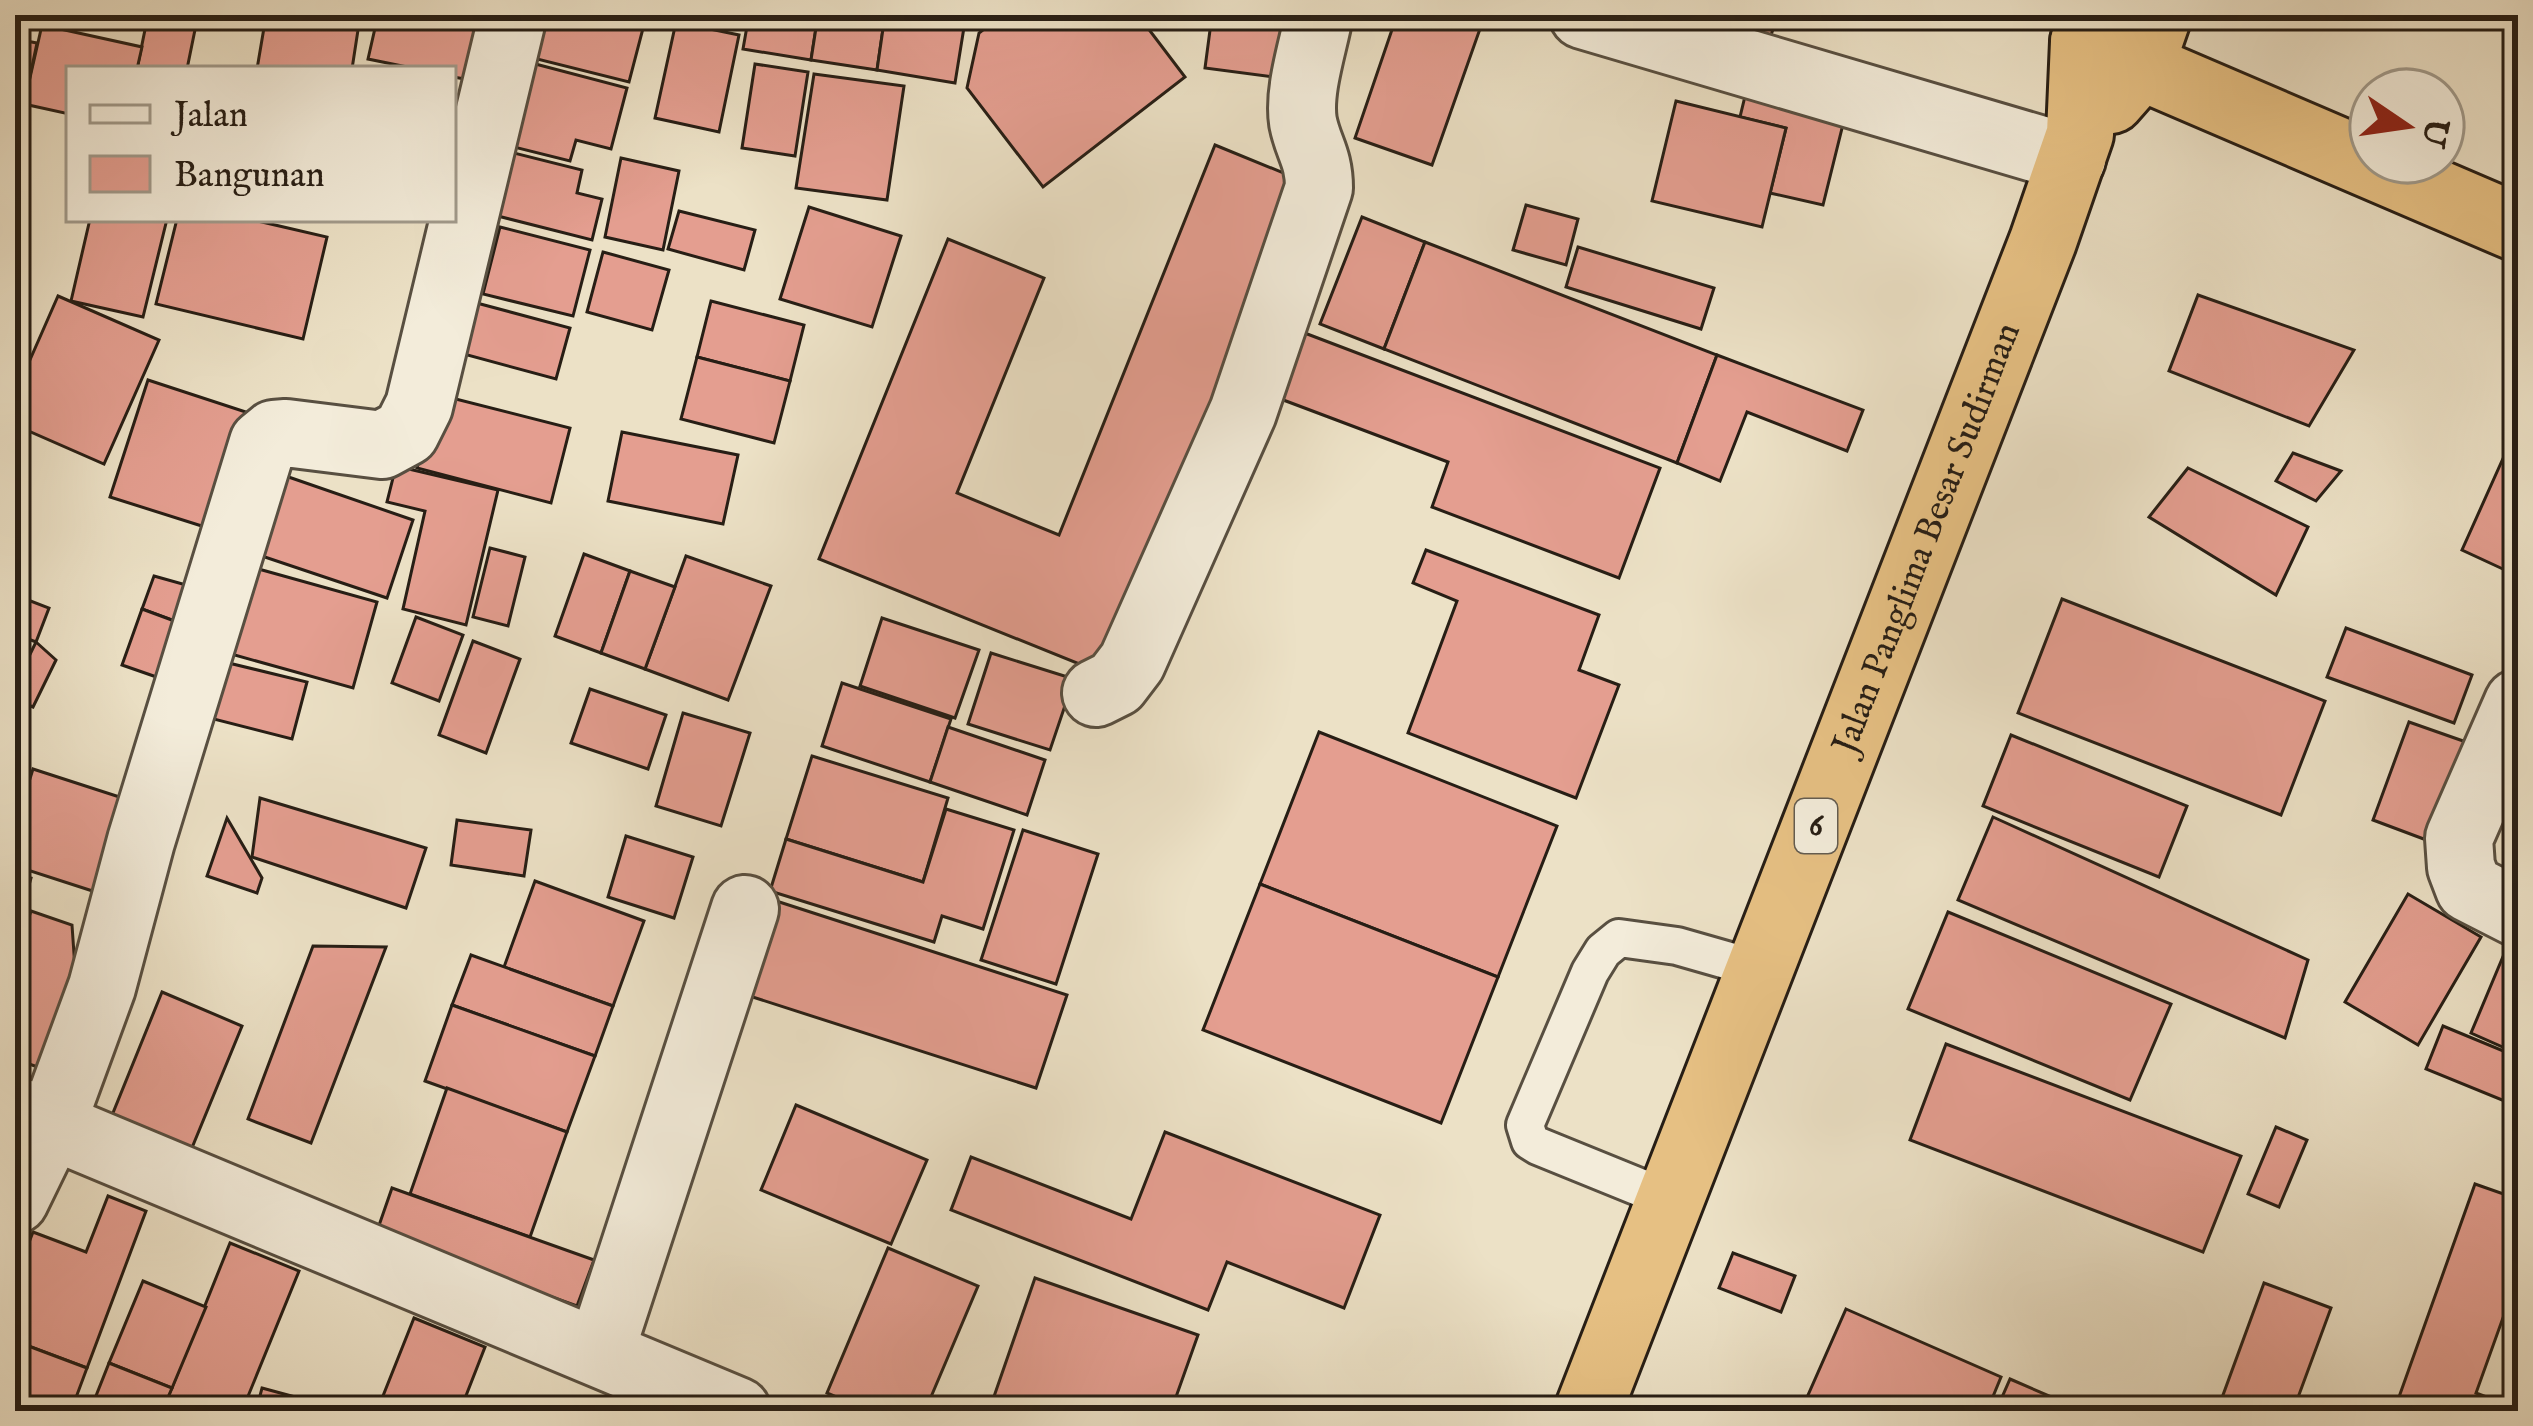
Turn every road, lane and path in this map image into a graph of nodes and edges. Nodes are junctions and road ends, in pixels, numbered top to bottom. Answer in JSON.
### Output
{"nodes":[{"id":1,"x":513,"y":15,"type":"edge"},
{"id":2,"x":1318,"y":15,"type":"edge"},
{"id":3,"x":1583,"y":15,"type":"edge"},
{"id":4,"x":2119,"y":35,"type":"edge"},
{"id":5,"x":2076,"y":146,"type":"junction"},
{"id":6,"x":2518,"y":228,"type":"edge"},
{"id":7,"x":1096,"y":693,"type":"dead end"},
{"id":8,"x":2518,"y":703,"type":"edge"},
{"id":9,"x":745,"y":909,"type":"dead end"},
{"id":10,"x":2518,"y":913,"type":"edge"},
{"id":11,"x":1761,"y":970,"type":"junction"},
{"id":12,"x":33,"y":1118,"type":"edge"},
{"id":13,"x":15,"y":1200,"type":"edge"},
{"id":14,"x":1670,"y":1200,"type":"junction"},
{"id":15,"x":600,"y":1353,"type":"junction"},
{"id":16,"x":737,"y":1411,"type":"edge"},
{"id":17,"x":1588,"y":1411,"type":"edge"}],
"edges":[{"from":1,"to":12,"type":"street"},
{"from":2,"to":7,"type":"street"},
{"from":3,"to":5,"type":"street"},
{"from":4,"to":5,"type":"highway","name":"Jalan Panglima Besar Sudirman","number":"6"},
{"from":4,"to":6,"type":"highway"},
{"from":5,"to":11,"type":"highway","name":"Jalan Panglima Besar Sudirman","number":"6"},
{"from":8,"to":10,"type":"street"},
{"from":9,"to":15,"type":"street"},
{"from":11,"to":14,"type":"highway","name":"Jalan Panglima Besar Sudirman","number":"6"},
{"from":11,"to":14,"type":"lane"},
{"from":12,"to":13,"type":"street"},
{"from":12,"to":15,"type":"street"},
{"from":14,"to":17,"type":"highway","name":"Jalan Panglima Besar Sudirman","number":"6"},
{"from":15,"to":16,"type":"street"}]}
